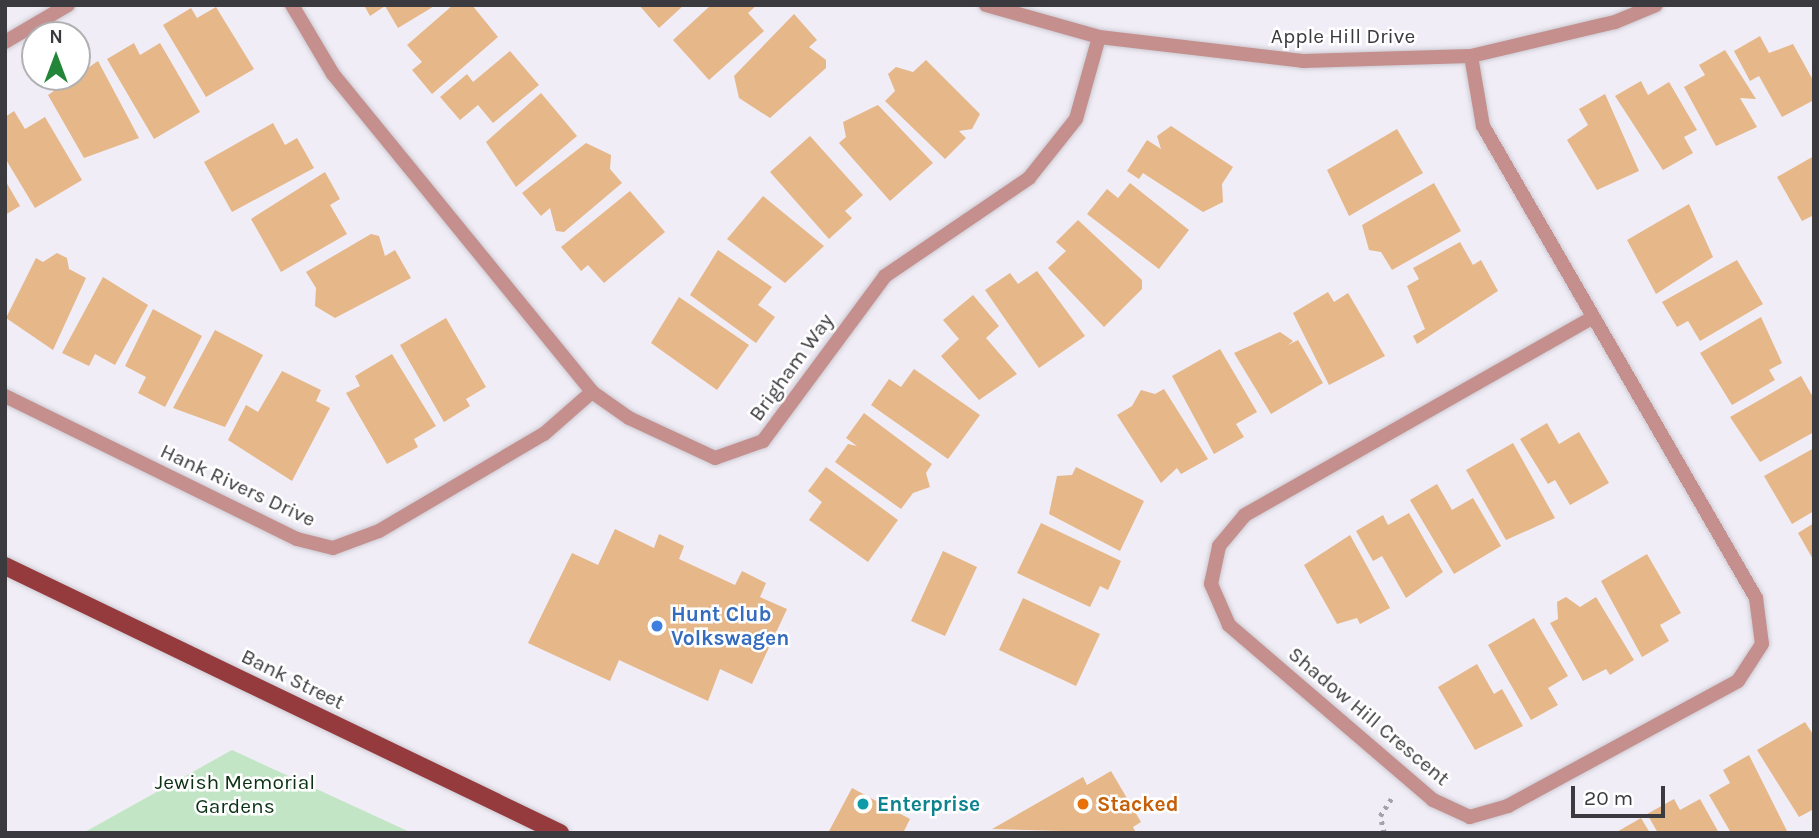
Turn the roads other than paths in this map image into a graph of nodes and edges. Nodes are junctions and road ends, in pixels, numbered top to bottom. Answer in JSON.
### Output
{"nodes":[{"id":1,"x":68,"y":5,"type":"edge"},
{"id":2,"x":292,"y":5,"type":"edge"},
{"id":3,"x":986,"y":5,"type":"edge"},
{"id":4,"x":1656,"y":5,"type":"edge"},
{"id":5,"x":1099,"y":37,"type":"junction"},
{"id":6,"x":5,"y":42,"type":"edge"},
{"id":7,"x":1471,"y":56,"type":"junction"},
{"id":8,"x":1593,"y":317,"type":"junction"},
{"id":9,"x":592,"y":392,"type":"junction"},
{"id":10,"x":5,"y":396,"type":"edge"},
{"id":11,"x":5,"y":566,"type":"edge"},
{"id":12,"x":560,"y":833,"type":"edge"}],
"edges":[{"from":1,"to":6,"type":"street"},
{"from":2,"to":9,"type":"street","name":"Brigham Way"},
{"from":3,"to":5,"type":"street","name":"Apple Hill Drive"},
{"from":4,"to":7,"type":"street","name":"Apple Hill Drive"},
{"from":5,"to":7,"type":"street","name":"Apple Hill Drive"},
{"from":5,"to":9,"type":"street","name":"Brigham Way"},
{"from":7,"to":8,"type":"street","name":"Shadow Hill Crescent"},
{"from":8,"to":8,"type":"street","name":"Shadow Hill Crescent"},
{"from":9,"to":10,"type":"street","name":"Hank Rivers Drive"},
{"from":11,"to":12,"type":"main road","name":"Bank Street"}]}
